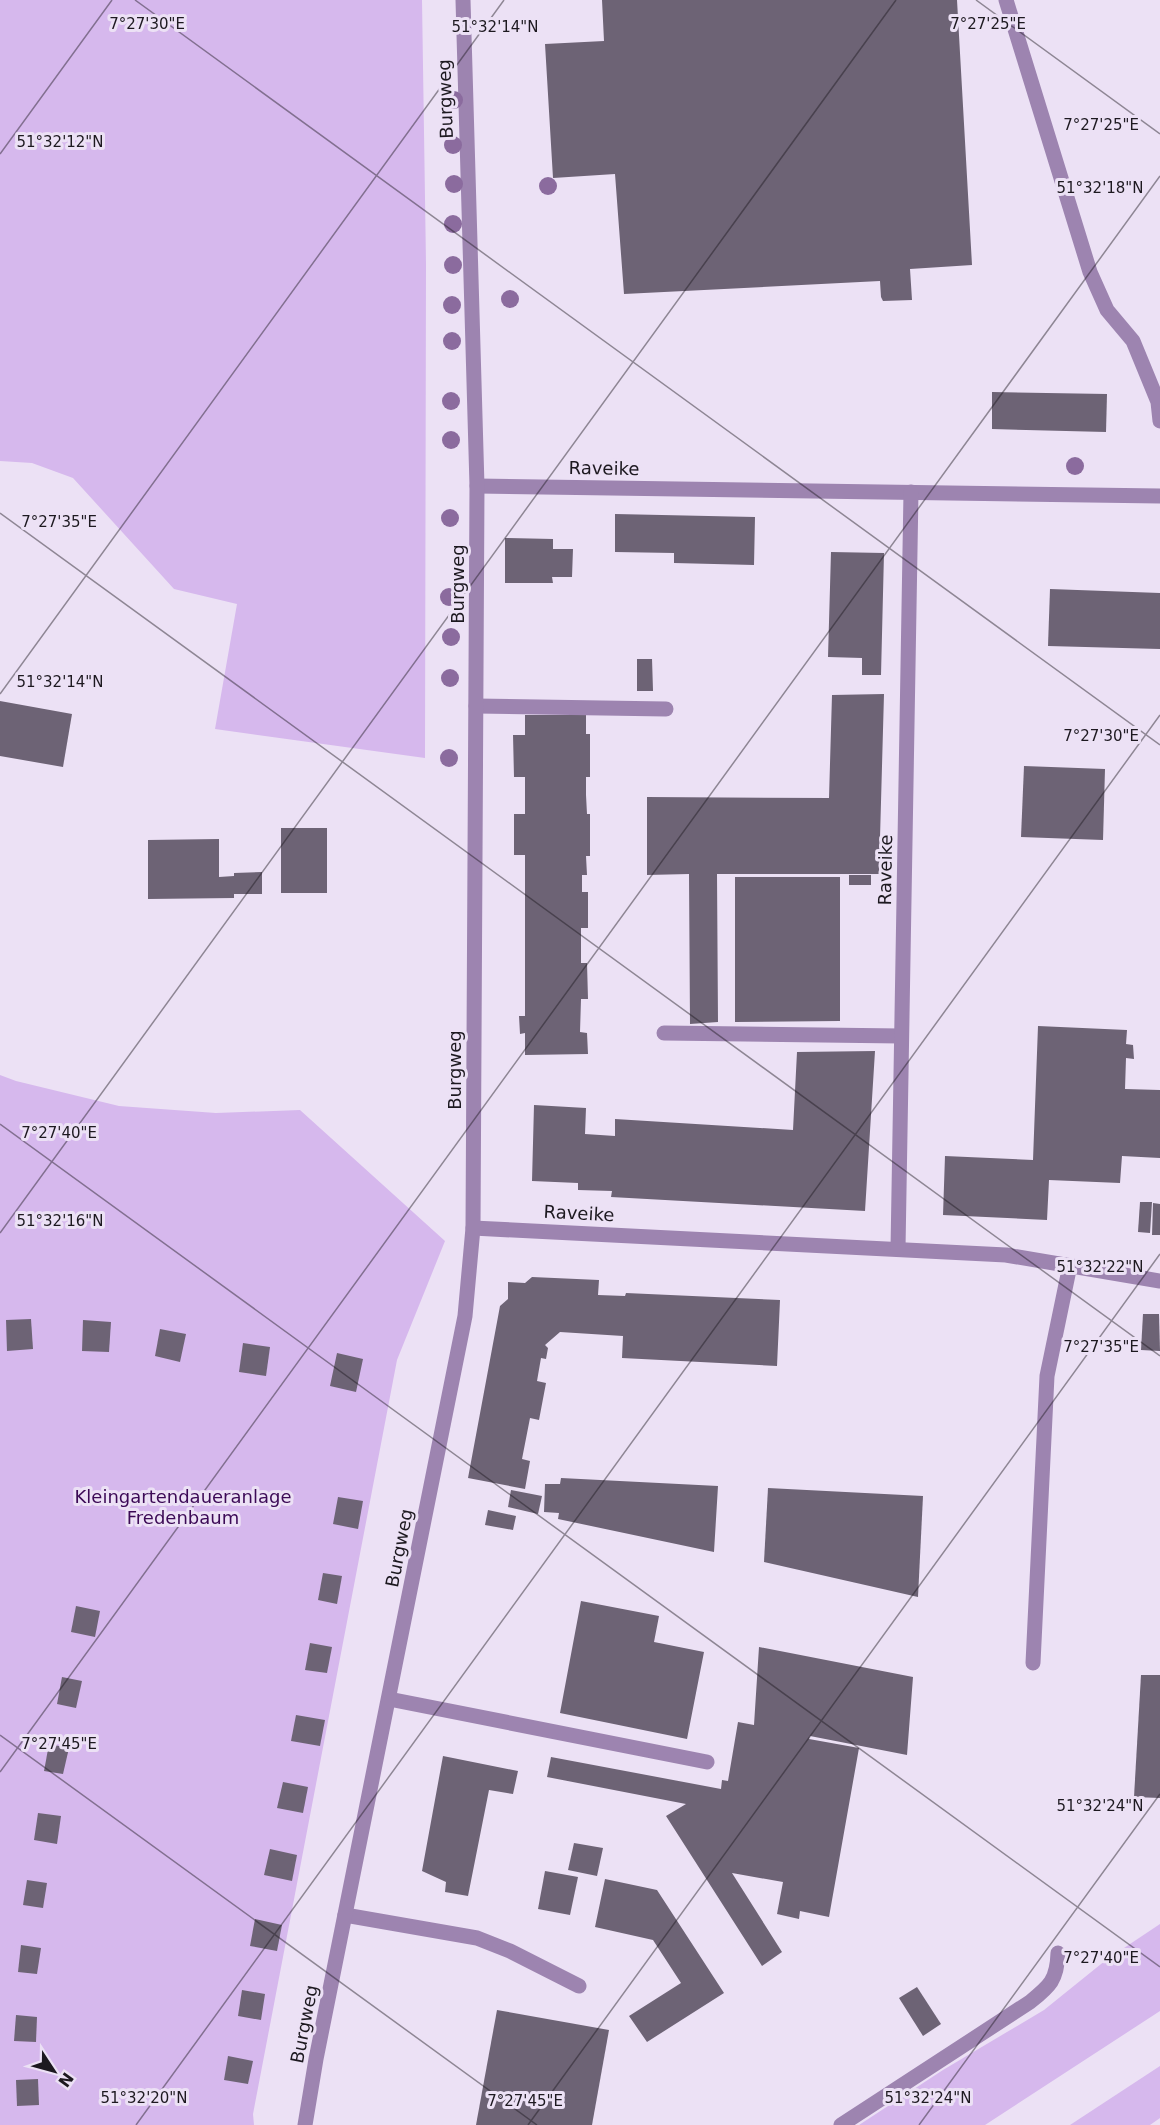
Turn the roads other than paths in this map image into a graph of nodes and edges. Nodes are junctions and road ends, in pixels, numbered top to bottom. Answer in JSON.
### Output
{"nodes":[{"id":1,"x":463,"y":0,"type":"edge"},
{"id":2,"x":1006,"y":0,"type":"edge"},
{"id":3,"x":1160,"y":421,"type":"edge"},
{"id":4,"x":477,"y":486,"type":"junction"},
{"id":5,"x":911,"y":492,"type":"junction"},
{"id":6,"x":1160,"y":496,"type":"edge"},
{"id":7,"x":476,"y":706,"type":"junction"},
{"id":8,"x":666,"y":709,"type":"dead end"},
{"id":9,"x":664,"y":1033,"type":"dead end"},
{"id":10,"x":902,"y":1036,"type":"junction"},
{"id":11,"x":473,"y":1228,"type":"junction"},
{"id":12,"x":898,"y":1249,"type":"junction"},
{"id":13,"x":1070,"y":1265,"type":"junction"},
{"id":14,"x":1160,"y":1281,"type":"edge"},
{"id":15,"x":1033,"y":1663,"type":"dead end"},
{"id":16,"x":389,"y":1699,"type":"junction"},
{"id":17,"x":707,"y":1762,"type":"dead end"},
{"id":18,"x":345,"y":1916,"type":"junction"},
{"id":19,"x":1058,"y":1953,"type":"dead end"},
{"id":20,"x":579,"y":1986,"type":"dead end"},
{"id":21,"x":305,"y":2125,"type":"edge"},
{"id":22,"x":841,"y":2125,"type":"edge"}],
"edges":[{"from":1,"to":4,"type":"street","name":"Burgweg"},
{"from":2,"to":3,"type":"street"},
{"from":4,"to":5,"type":"street","name":"Raveike"},
{"from":4,"to":7,"type":"street","name":"Burgweg"},
{"from":5,"to":6,"type":"street","name":"Raveike"},
{"from":5,"to":10,"type":"street","name":"Raveike"},
{"from":7,"to":8,"type":"street"},
{"from":7,"to":11,"type":"street","name":"Burgweg"},
{"from":9,"to":10,"type":"street"},
{"from":10,"to":12,"type":"street","name":"Raveike"},
{"from":11,"to":12,"type":"street","name":"Raveike"},
{"from":11,"to":16,"type":"street","name":"Burgweg"},
{"from":12,"to":13,"type":"street","name":"Raveike"},
{"from":13,"to":14,"type":"street","name":"Raveike"},
{"from":13,"to":15,"type":"street"},
{"from":16,"to":17,"type":"street"},
{"from":16,"to":18,"type":"street","name":"Burgweg"},
{"from":18,"to":20,"type":"street"},
{"from":18,"to":21,"type":"street","name":"Burgweg"},
{"from":19,"to":22,"type":"street"}]}
